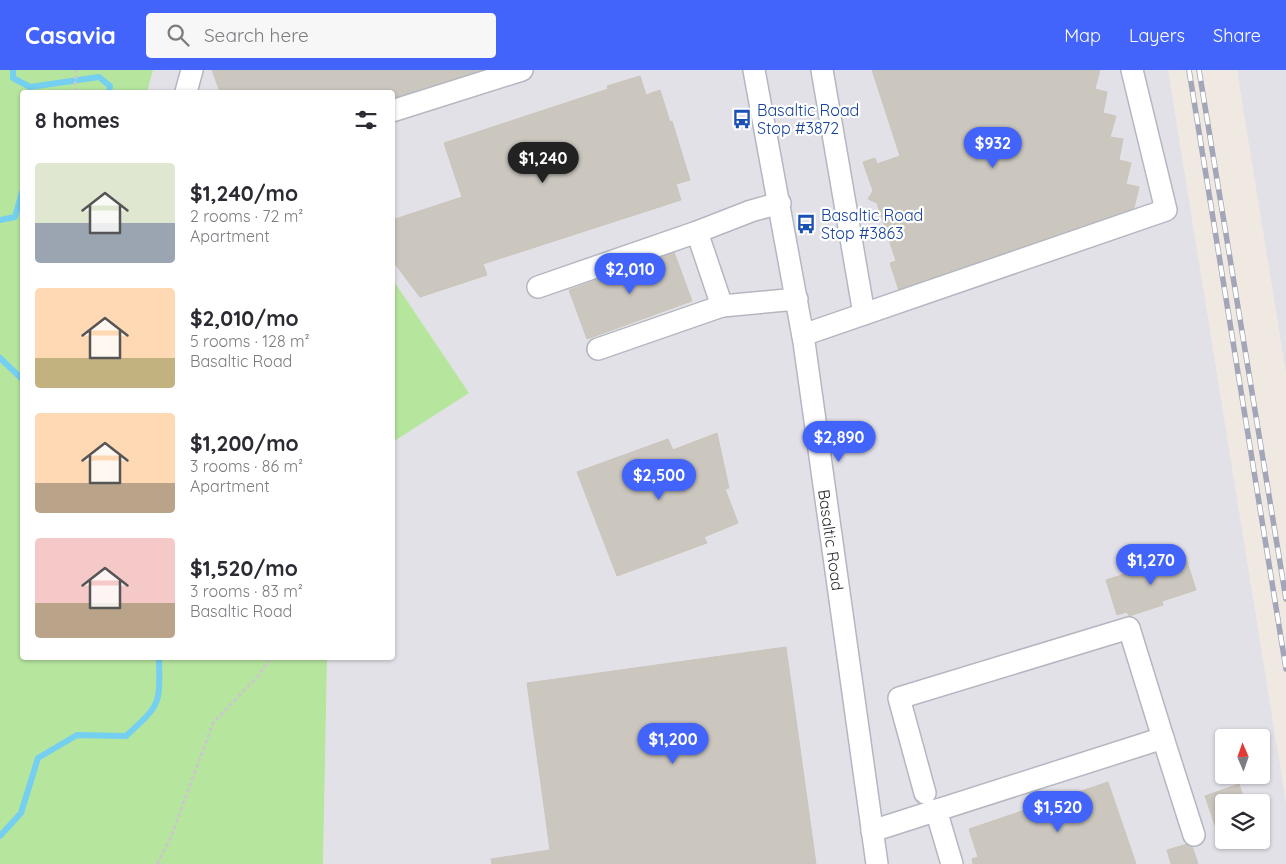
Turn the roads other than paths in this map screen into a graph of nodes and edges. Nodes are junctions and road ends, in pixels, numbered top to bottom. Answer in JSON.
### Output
{"nodes":[{"id":1,"x":192,"y":70,"type":"edge"},
{"id":2,"x":522,"y":70,"type":"edge"},
{"id":3,"x":754,"y":70,"type":"edge"},
{"id":4,"x":822,"y":70,"type":"edge"},
{"id":5,"x":1132,"y":70,"type":"edge"},
{"id":6,"x":187,"y":90,"type":"edge"},
{"id":7,"x":395,"y":110,"type":"edge"},
{"id":8,"x":780,"y":204,"type":"junction"},
{"id":9,"x":697,"y":232,"type":"junction"},
{"id":10,"x":538,"y":287,"type":"dead end"},
{"id":11,"x":797,"y":299,"type":"junction"},
{"id":12,"x":722,"y":306,"type":"junction"},
{"id":13,"x":864,"y":314,"type":"junction"},
{"id":14,"x":803,"y":335,"type":"junction"},
{"id":15,"x":598,"y":349,"type":"dead end"},
{"id":16,"x":1163,"y":738,"type":"junction"},
{"id":17,"x":925,"y":793,"type":"dead end"},
{"id":18,"x":936,"y":810,"type":"junction"},
{"id":19,"x":872,"y":831,"type":"junction"},
{"id":20,"x":1194,"y":835,"type":"dead end"},
{"id":21,"x":877,"y":864,"type":"edge"},
{"id":22,"x":952,"y":864,"type":"edge"}],
"edges":[{"from":1,"to":6,"type":"street"},
{"from":2,"to":7,"type":"street"},
{"from":3,"to":8,"type":"street","name":"Basaltic Road"},
{"from":4,"to":13,"type":"street"},
{"from":5,"to":13,"type":"street"},
{"from":8,"to":9,"type":"street"},
{"from":8,"to":11,"type":"street","name":"Basaltic Road"},
{"from":9,"to":10,"type":"street"},
{"from":9,"to":12,"type":"street"},
{"from":11,"to":12,"type":"street"},
{"from":11,"to":14,"type":"street","name":"Basaltic Road"},
{"from":12,"to":15,"type":"street"},
{"from":13,"to":14,"type":"street"},
{"from":14,"to":19,"type":"street","name":"Basaltic Road"},
{"from":16,"to":17,"type":"street"},
{"from":16,"to":18,"type":"street"},
{"from":16,"to":20,"type":"street"},
{"from":18,"to":19,"type":"street"},
{"from":18,"to":22,"type":"street"},
{"from":19,"to":21,"type":"street","name":"Basaltic Road"}]}
